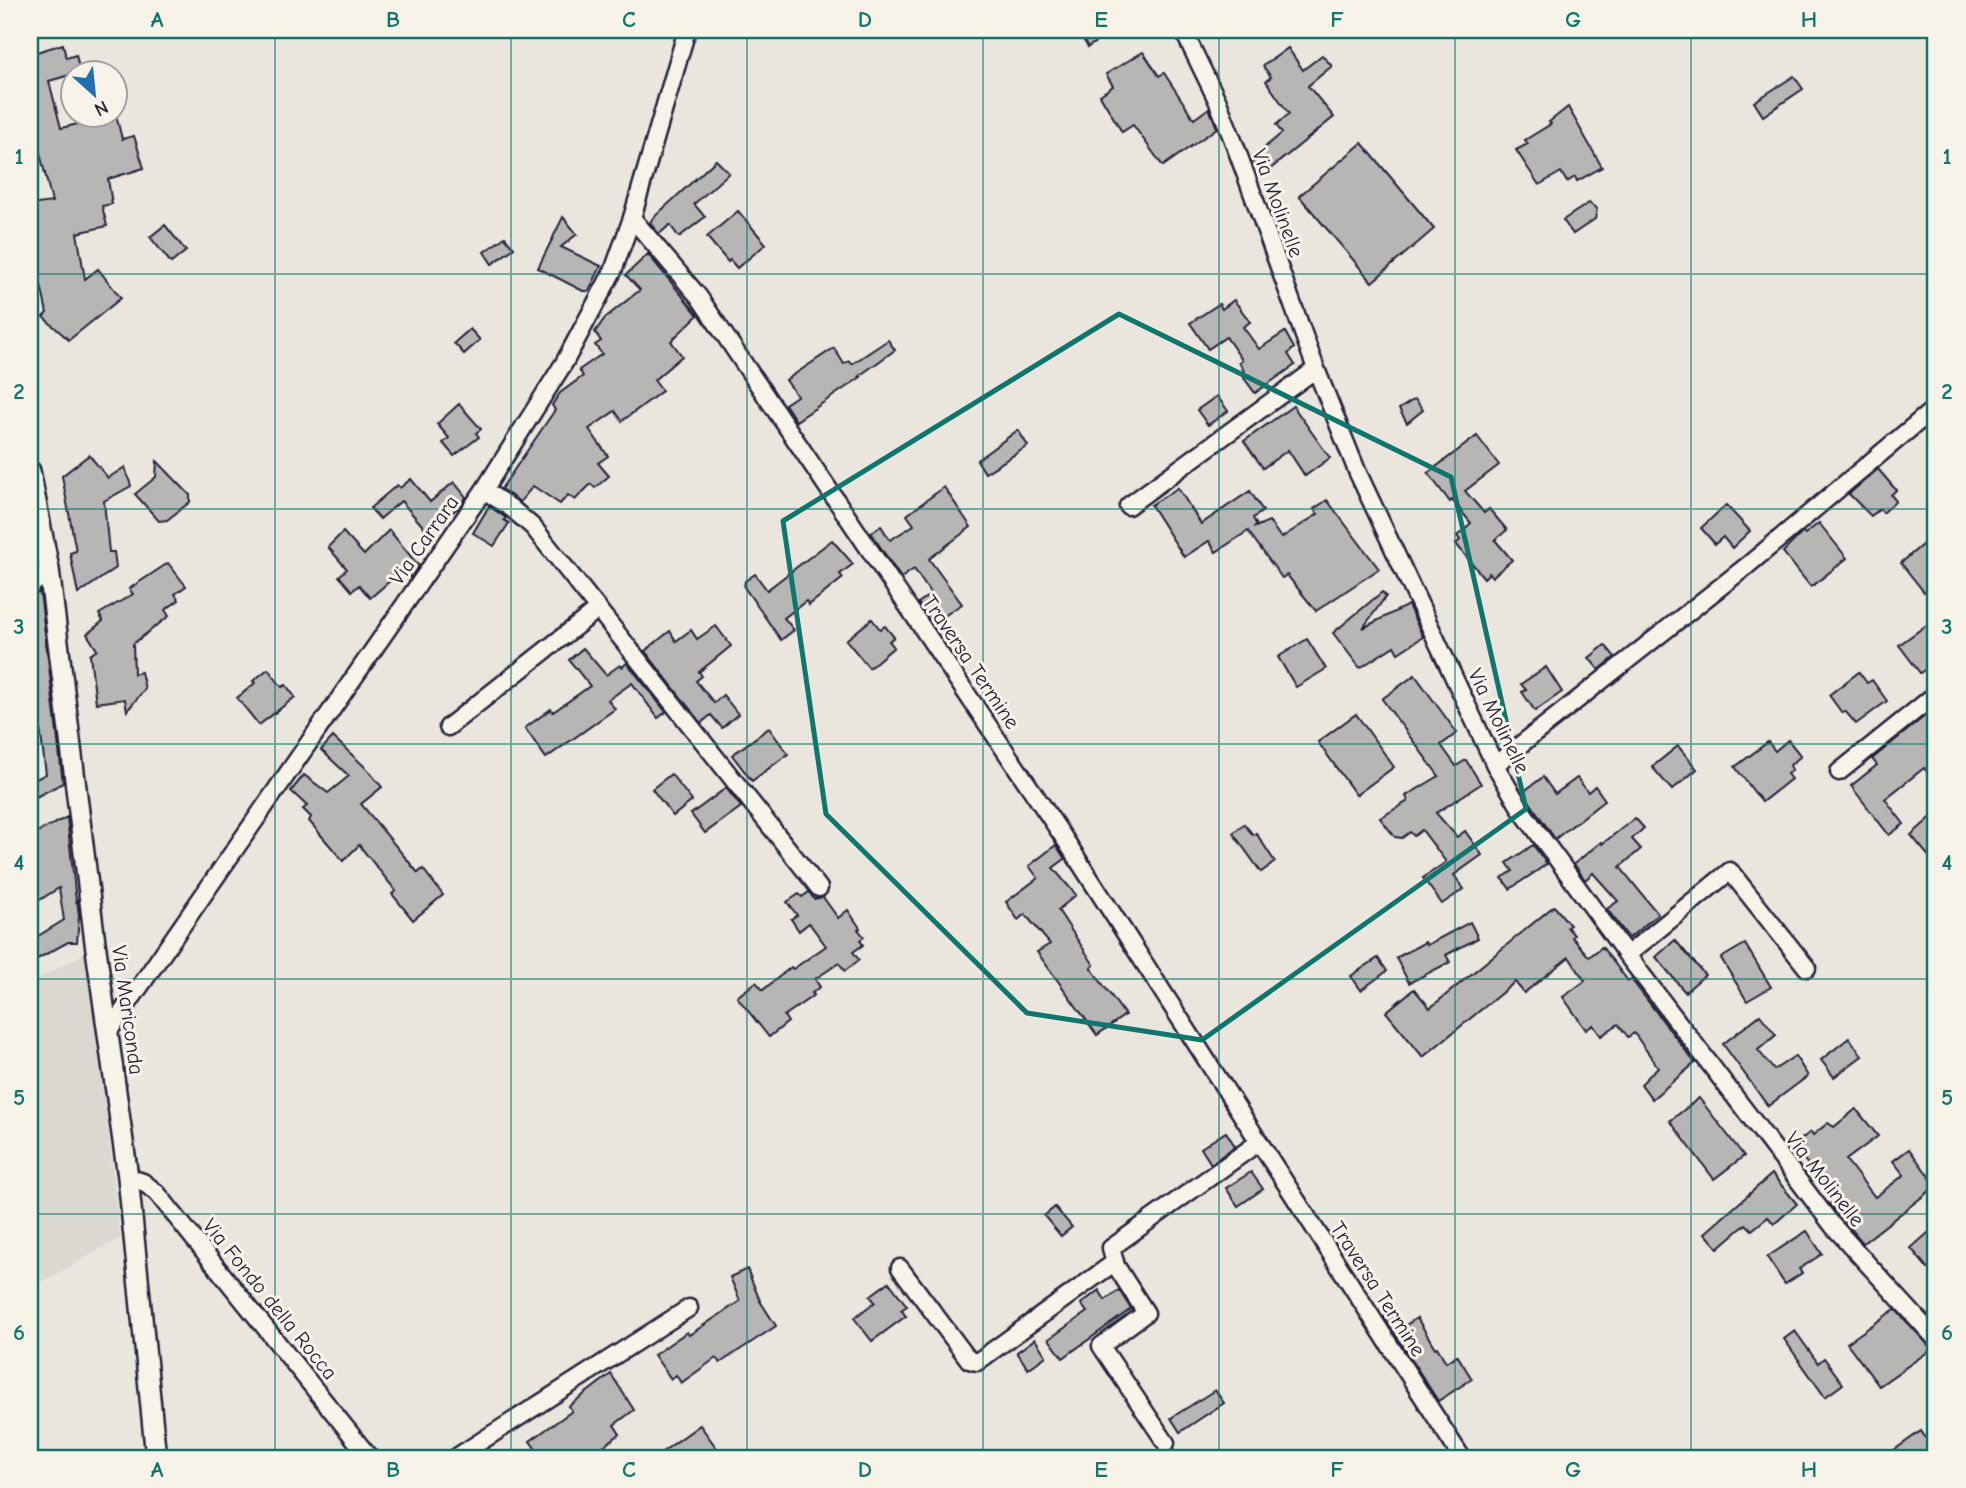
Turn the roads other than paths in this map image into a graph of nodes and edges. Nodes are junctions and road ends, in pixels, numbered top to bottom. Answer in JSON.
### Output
{"nodes":[{"id":1,"x":688,"y":30,"type":"edge"},
{"id":2,"x":1183,"y":30,"type":"edge"},
{"id":3,"x":632,"y":218,"type":"junction"},
{"id":4,"x":1316,"y":369,"type":"junction"},
{"id":5,"x":1936,"y":407,"type":"edge"},
{"id":6,"x":30,"y":471,"type":"edge"},
{"id":7,"x":484,"y":490,"type":"junction"},
{"id":8,"x":1128,"y":506,"type":"dead end"},
{"id":9,"x":49,"y":569,"type":"junction"},
{"id":10,"x":30,"y":587,"type":"edge"},
{"id":11,"x":598,"y":609,"type":"junction"},
{"id":12,"x":1936,"y":694,"type":"edge"},
{"id":13,"x":448,"y":727,"type":"dead end"},
{"id":14,"x":1495,"y":765,"type":"junction"},
{"id":15,"x":1839,"y":772,"type":"dead end"},
{"id":16,"x":819,"y":888,"type":"dead end"},
{"id":17,"x":1628,"y":955,"type":"junction"},
{"id":18,"x":1807,"y":968,"type":"dead end"},
{"id":19,"x":109,"y":1031,"type":"junction"},
{"id":20,"x":1259,"y":1142,"type":"junction"},
{"id":21,"x":128,"y":1178,"type":"junction"},
{"id":22,"x":1115,"y":1262,"type":"junction"},
{"id":23,"x":900,"y":1268,"type":"dead end"},
{"id":24,"x":689,"y":1308,"type":"dead end"},
{"id":25,"x":1936,"y":1339,"type":"edge"},
{"id":26,"x":1167,"y":1443,"type":"dead end"},
{"id":27,"x":156,"y":1458,"type":"edge"},
{"id":28,"x":370,"y":1458,"type":"edge"},
{"id":29,"x":455,"y":1458,"type":"edge"},
{"id":30,"x":1462,"y":1458,"type":"edge"}],
"edges":[{"from":1,"to":3,"type":"street","name":"Via Carrara"},
{"from":2,"to":4,"type":"street","name":"Via Molinelle"},
{"from":3,"to":7,"type":"street","name":"Via Carrara"},
{"from":3,"to":20,"type":"street","name":"Traversa Termine"},
{"from":4,"to":8,"type":"street"},
{"from":4,"to":14,"type":"street","name":"Via Molinelle"},
{"from":5,"to":14,"type":"street"},
{"from":6,"to":9,"type":"street","name":"Via Mariconda"},
{"from":7,"to":11,"type":"street"},
{"from":7,"to":19,"type":"street","name":"Via Carrara"},
{"from":9,"to":10,"type":"street"},
{"from":9,"to":19,"type":"street","name":"Via Mariconda"},
{"from":11,"to":13,"type":"street"},
{"from":11,"to":16,"type":"street"},
{"from":12,"to":15,"type":"street"},
{"from":14,"to":17,"type":"street","name":"Via Molinelle"},
{"from":17,"to":18,"type":"street"},
{"from":17,"to":25,"type":"street","name":"Via Molinelle"},
{"from":19,"to":21,"type":"street","name":"Via Mariconda"},
{"from":20,"to":22,"type":"street"},
{"from":20,"to":30,"type":"street","name":"Traversa Termine"},
{"from":21,"to":27,"type":"street","name":"Via Mariconda"},
{"from":21,"to":28,"type":"street","name":"Via Fondo della Rocca"},
{"from":22,"to":23,"type":"street"},
{"from":22,"to":26,"type":"street"},
{"from":24,"to":29,"type":"street"}]}
